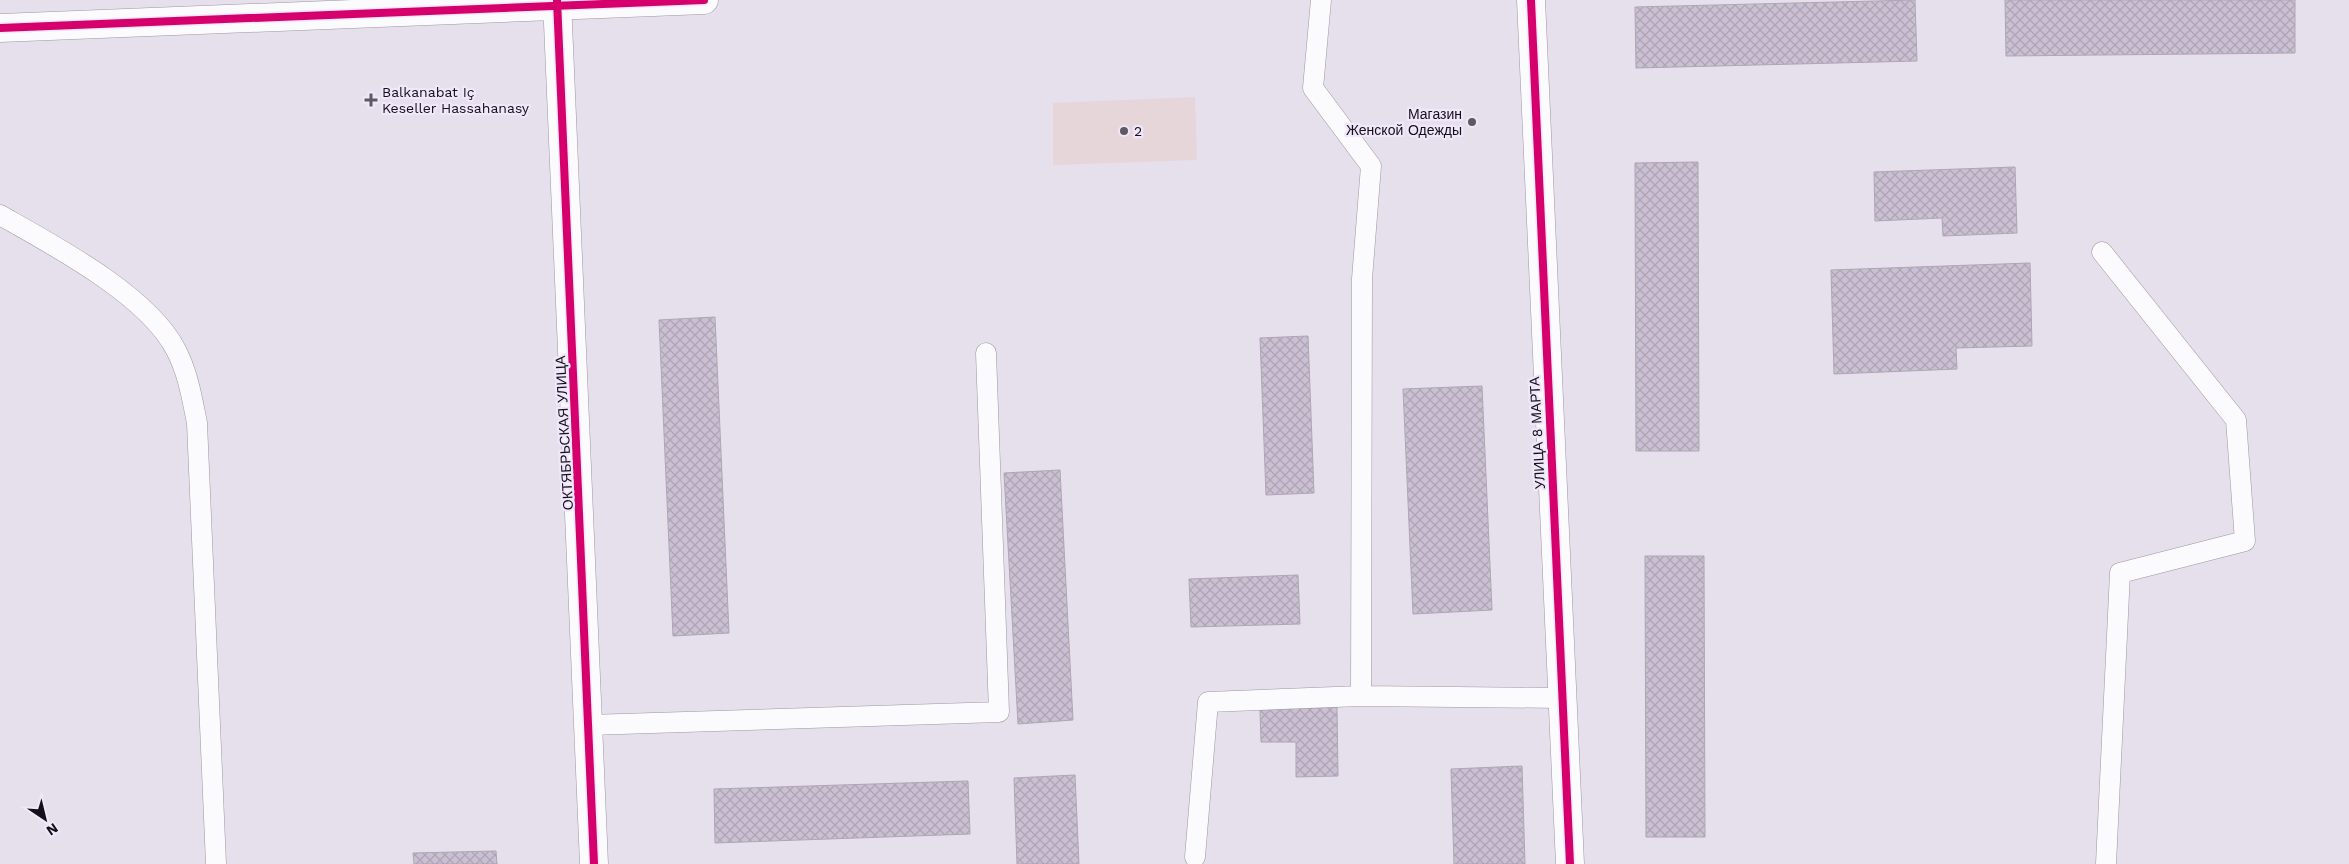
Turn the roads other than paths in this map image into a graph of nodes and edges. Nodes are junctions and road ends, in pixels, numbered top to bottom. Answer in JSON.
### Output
{"nodes":[{"id":1,"x":704,"y":0,"type":"edge"},
{"id":2,"x":1321,"y":0,"type":"edge"},
{"id":3,"x":1531,"y":0,"type":"edge"},
{"id":4,"x":557,"y":3,"type":"edge"},
{"id":5,"x":0,"y":28,"type":"edge"},
{"id":6,"x":0,"y":214,"type":"edge"},
{"id":7,"x":2102,"y":252,"type":"dead end"},
{"id":8,"x":986,"y":353,"type":"dead end"},
{"id":9,"x":1361,"y":696,"type":"junction"},
{"id":10,"x":1562,"y":698,"type":"junction"},
{"id":11,"x":589,"y":725,"type":"junction"},
{"id":12,"x":1195,"y":857,"type":"dead end"},
{"id":13,"x":216,"y":864,"type":"edge"},
{"id":14,"x":594,"y":864,"type":"edge"},
{"id":15,"x":1570,"y":864,"type":"edge"},
{"id":16,"x":2106,"y":864,"type":"edge"}],
"edges":[{"from":1,"to":4,"type":"street"},
{"from":2,"to":9,"type":"lane"},
{"from":3,"to":10,"type":"street","name":"УЛИЦА 8 МАРТА"},
{"from":4,"to":5,"type":"street"},
{"from":4,"to":11,"type":"street","name":"ОКТЯБРЬСКАЯ УЛИЦА"},
{"from":6,"to":13,"type":"lane"},
{"from":7,"to":16,"type":"lane"},
{"from":8,"to":11,"type":"lane"},
{"from":9,"to":10,"type":"lane"},
{"from":9,"to":12,"type":"lane"},
{"from":10,"to":15,"type":"street","name":"УЛИЦА 8 МАРТА"},
{"from":11,"to":14,"type":"street","name":"ОКТЯБРЬСКАЯ УЛИЦА"}]}
